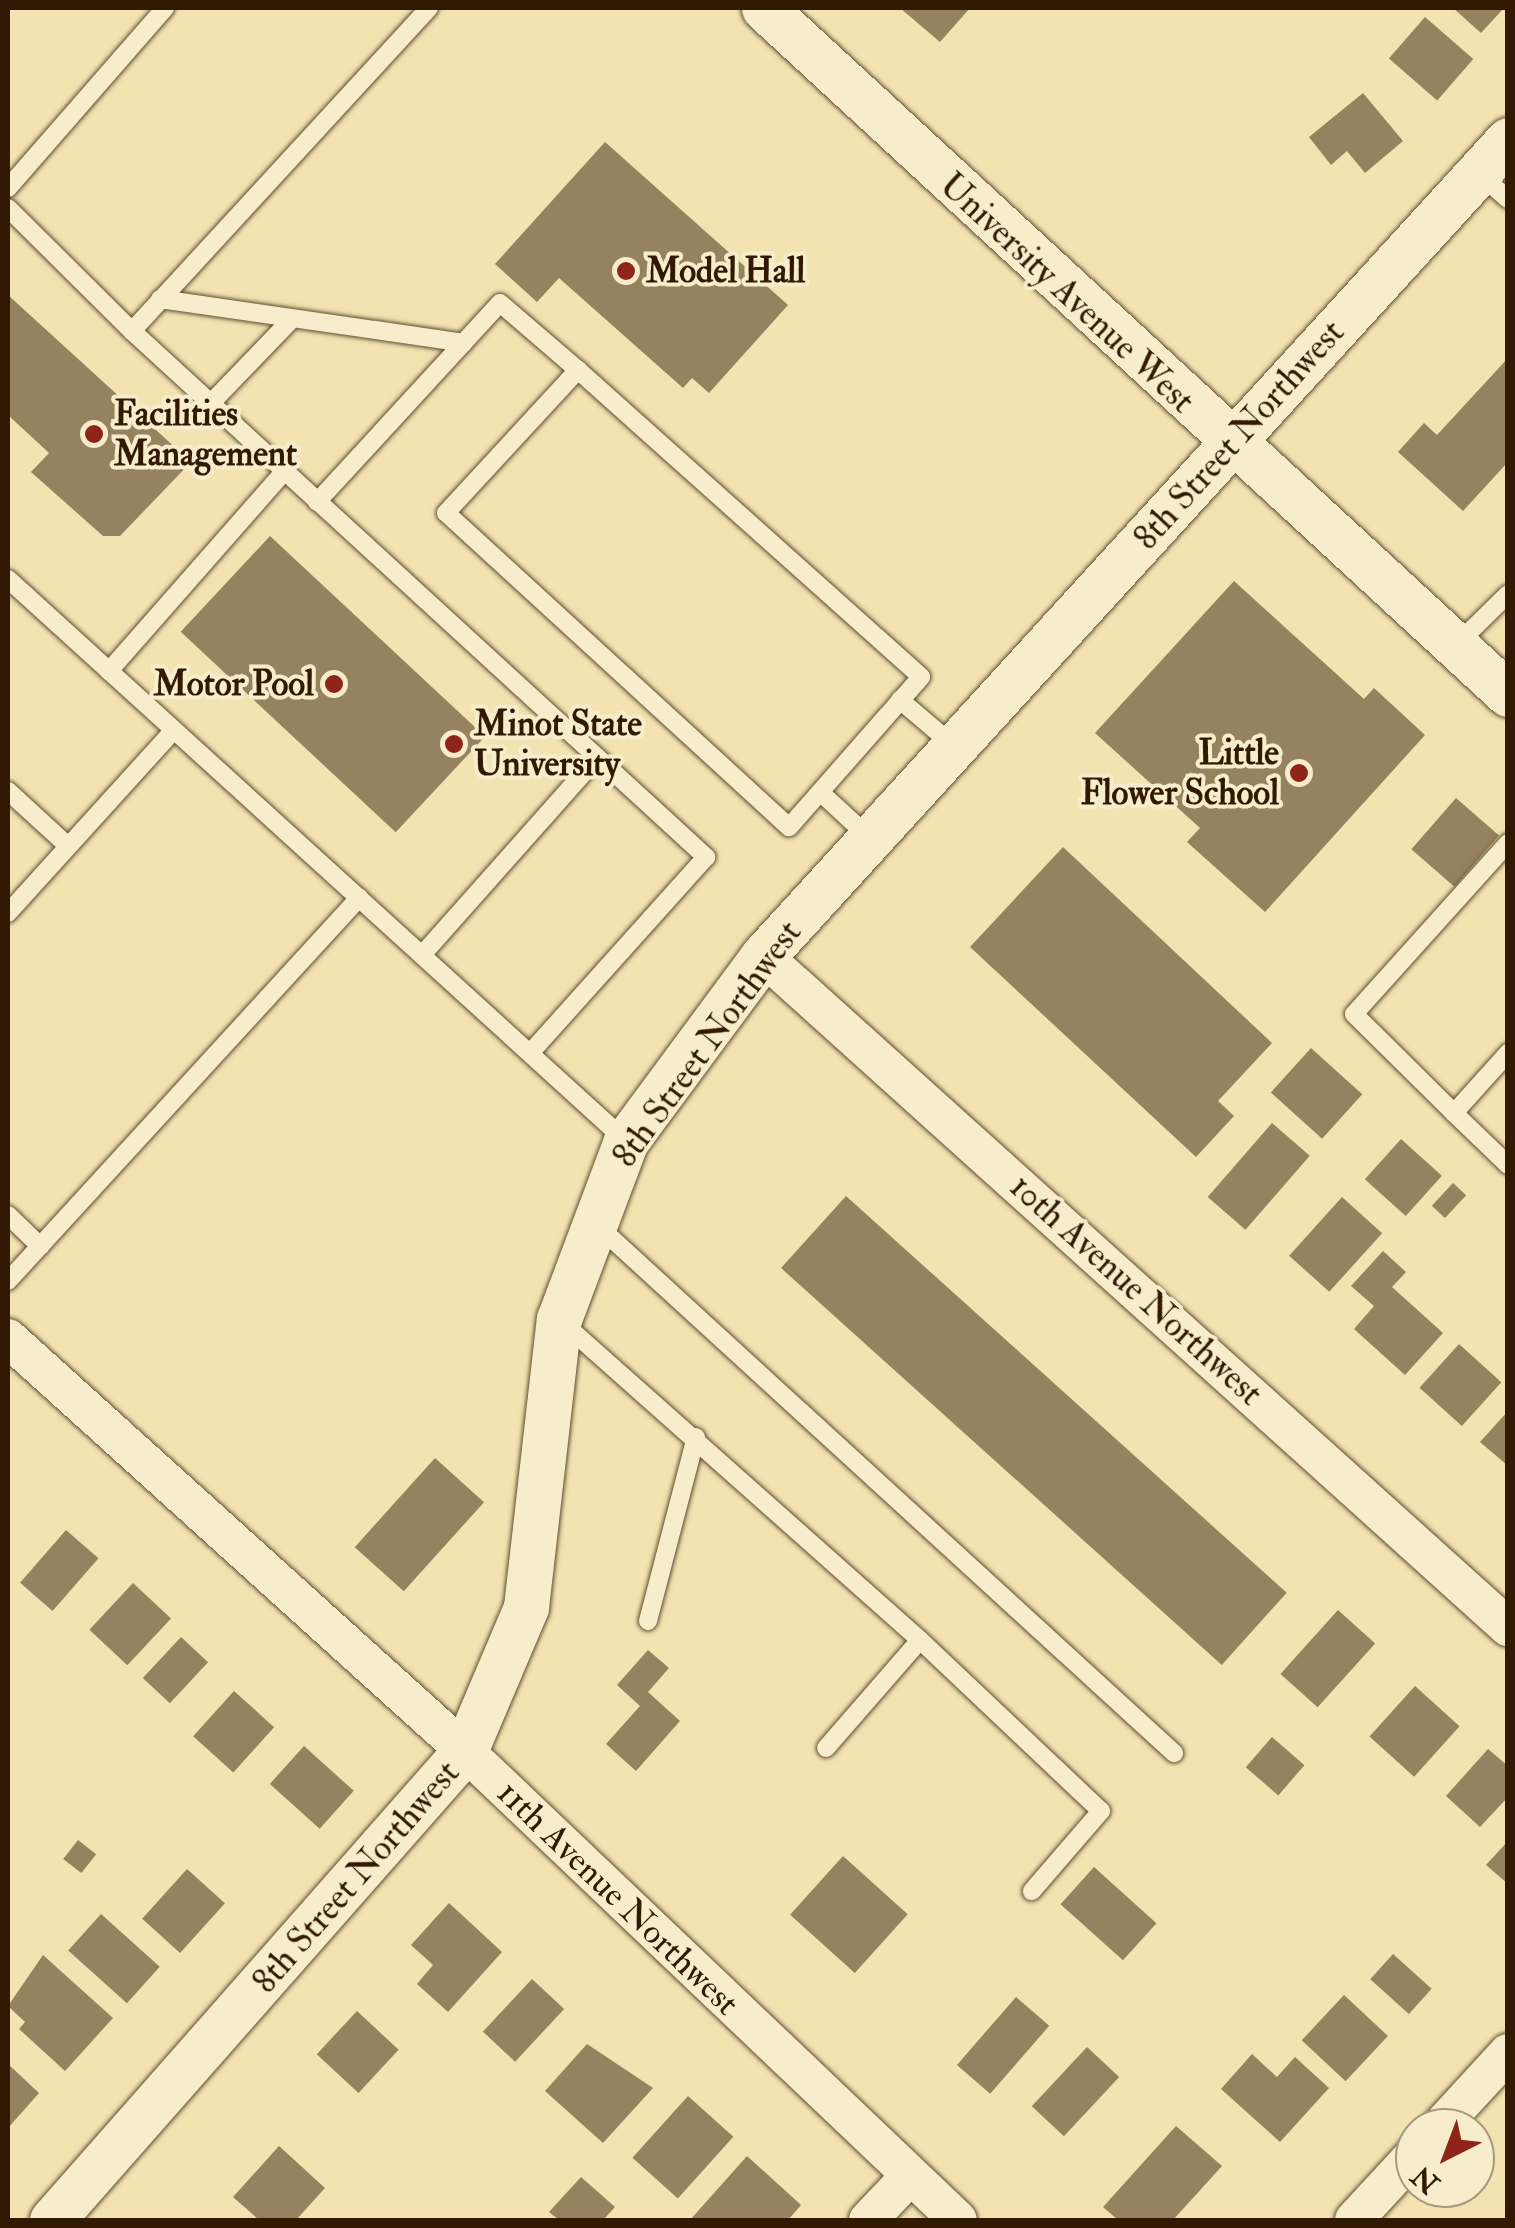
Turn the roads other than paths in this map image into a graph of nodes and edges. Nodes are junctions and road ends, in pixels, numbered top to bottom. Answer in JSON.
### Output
{"nodes":[{"id":1,"x":165,"y":8,"type":"edge"},
{"id":2,"x":430,"y":8,"type":"edge"},
{"id":3,"x":775,"y":11,"type":"edge"},
{"id":4,"x":1498,"y":171,"type":"edge"},
{"id":5,"x":8,"y":188,"type":"edge"},
{"id":6,"x":8,"y":208,"type":"edge"},
{"id":7,"x":160,"y":299,"type":"junction"},
{"id":8,"x":292,"y":318,"type":"junction"},
{"id":9,"x":132,"y":331,"type":"junction"},
{"id":10,"x":464,"y":344,"type":"junction"},
{"id":11,"x":578,"y":370,"type":"junction"},
{"id":12,"x":212,"y":402,"type":"junction"},
{"id":13,"x":1230,"y":445,"type":"junction"},
{"id":14,"x":284,"y":472,"type":"junction"},
{"id":15,"x":317,"y":502,"type":"junction"},
{"id":16,"x":8,"y":579,"type":"edge"},
{"id":17,"x":1507,"y":596,"type":"edge"},
{"id":18,"x":1454,"y":646,"type":"junction"},
{"id":19,"x":109,"y":671,"type":"junction"},
{"id":20,"x":1508,"y":694,"type":"edge"},
{"id":21,"x":900,"y":700,"type":"junction"},
{"id":22,"x":174,"y":730,"type":"junction"},
{"id":23,"x":954,"y":746,"type":"junction"},
{"id":24,"x":597,"y":758,"type":"junction"},
{"id":25,"x":8,"y":790,"type":"edge"},
{"id":26,"x":820,"y":792,"type":"junction"},
{"id":27,"x":870,"y":838,"type":"junction"},
{"id":28,"x":1508,"y":842,"type":"edge"},
{"id":29,"x":68,"y":846,"type":"junction"},
{"id":30,"x":359,"y":898,"type":"junction"},
{"id":31,"x":8,"y":914,"type":"edge"},
{"id":32,"x":422,"y":955,"type":"junction"},
{"id":33,"x":763,"y":956,"type":"junction"},
{"id":34,"x":530,"y":1053,"type":"junction"},
{"id":35,"x":1508,"y":1054,"type":"edge"},
{"id":36,"x":1454,"y":1112,"type":"junction"},
{"id":37,"x":626,"y":1141,"type":"junction"},
{"id":38,"x":1508,"y":1165,"type":"edge"},
{"id":39,"x":8,"y":1215,"type":"edge"},
{"id":40,"x":590,"y":1219,"type":"junction"},
{"id":41,"x":40,"y":1246,"type":"junction"},
{"id":42,"x":8,"y":1281,"type":"edge"},
{"id":43,"x":558,"y":1319,"type":"junction"},
{"id":44,"x":8,"y":1338,"type":"edge"},
{"id":45,"x":696,"y":1437,"type":"junction"},
{"id":46,"x":648,"y":1621,"type":"dead end"},
{"id":47,"x":1508,"y":1627,"type":"edge"},
{"id":48,"x":920,"y":1640,"type":"junction"},
{"id":49,"x":826,"y":1748,"type":"dead end"},
{"id":50,"x":465,"y":1751,"type":"junction"},
{"id":51,"x":1174,"y":1754,"type":"dead end"},
{"id":52,"x":1032,"y":1891,"type":"dead end"},
{"id":53,"x":1508,"y":2054,"type":"edge"},
{"id":54,"x":1458,"y":2108,"type":"edge"},
{"id":55,"x":910,"y":2176,"type":"junction"},
{"id":56,"x":1395,"y":2176,"type":"edge"},
{"id":57,"x":52,"y":2220,"type":"edge"},
{"id":58,"x":868,"y":2220,"type":"edge"},
{"id":59,"x":958,"y":2220,"type":"edge"},
{"id":60,"x":1354,"y":2220,"type":"edge"}],
"edges":[{"from":1,"to":5,"type":"lane"},
{"from":2,"to":7,"type":"lane"},
{"from":3,"to":13,"type":"street","name":"University Avenue West"},
{"from":4,"to":13,"type":"street","name":"8th Street Northwest"},
{"from":6,"to":9,"type":"lane"},
{"from":7,"to":8,"type":"lane"},
{"from":7,"to":9,"type":"lane"},
{"from":8,"to":10,"type":"lane"},
{"from":8,"to":12,"type":"lane"},
{"from":9,"to":12,"type":"lane"},
{"from":10,"to":11,"type":"lane"},
{"from":10,"to":15,"type":"lane"},
{"from":11,"to":21,"type":"lane"},
{"from":11,"to":26,"type":"lane"},
{"from":12,"to":14,"type":"lane"},
{"from":13,"to":18,"type":"street","name":"University Avenue West"},
{"from":13,"to":23,"type":"street","name":"8th Street Northwest"},
{"from":14,"to":15,"type":"lane"},
{"from":14,"to":19,"type":"lane"},
{"from":15,"to":24,"type":"lane"},
{"from":16,"to":19,"type":"lane"},
{"from":17,"to":18,"type":"lane"},
{"from":18,"to":20,"type":"street","name":"University Avenue West"},
{"from":19,"to":22,"type":"lane"},
{"from":21,"to":23,"type":"lane"},
{"from":21,"to":26,"type":"lane"},
{"from":22,"to":29,"type":"lane"},
{"from":22,"to":30,"type":"lane"},
{"from":23,"to":27,"type":"street","name":"8th Street Northwest"},
{"from":24,"to":32,"type":"lane"},
{"from":24,"to":34,"type":"lane"},
{"from":25,"to":29,"type":"lane"},
{"from":26,"to":27,"type":"lane"},
{"from":27,"to":33,"type":"street","name":"8th Street Northwest"},
{"from":28,"to":36,"type":"lane"},
{"from":29,"to":31,"type":"lane"},
{"from":30,"to":32,"type":"lane"},
{"from":30,"to":41,"type":"lane"},
{"from":32,"to":34,"type":"lane"},
{"from":33,"to":37,"type":"street","name":"8th Street Northwest"},
{"from":33,"to":47,"type":"street","name":"10th Avenue Northwest"},
{"from":34,"to":37,"type":"lane"},
{"from":35,"to":36,"type":"lane"},
{"from":36,"to":38,"type":"lane"},
{"from":37,"to":40,"type":"street","name":"8th Street Northwest"},
{"from":39,"to":41,"type":"lane"},
{"from":40,"to":43,"type":"street","name":"8th Street Northwest"},
{"from":40,"to":51,"type":"lane"},
{"from":41,"to":42,"type":"lane"},
{"from":43,"to":45,"type":"lane"},
{"from":43,"to":50,"type":"street","name":"8th Street Northwest"},
{"from":44,"to":50,"type":"street","name":"11th Avenue Northwest"},
{"from":45,"to":46,"type":"lane"},
{"from":45,"to":48,"type":"lane"},
{"from":48,"to":49,"type":"lane"},
{"from":48,"to":52,"type":"lane"},
{"from":50,"to":55,"type":"street","name":"11th Avenue Northwest"},
{"from":50,"to":57,"type":"street","name":"8th Street Northwest"},
{"from":53,"to":54,"type":"street"},
{"from":55,"to":58,"type":"street"},
{"from":55,"to":59,"type":"street","name":"11th Avenue Northwest"},
{"from":56,"to":60,"type":"street"}]}
